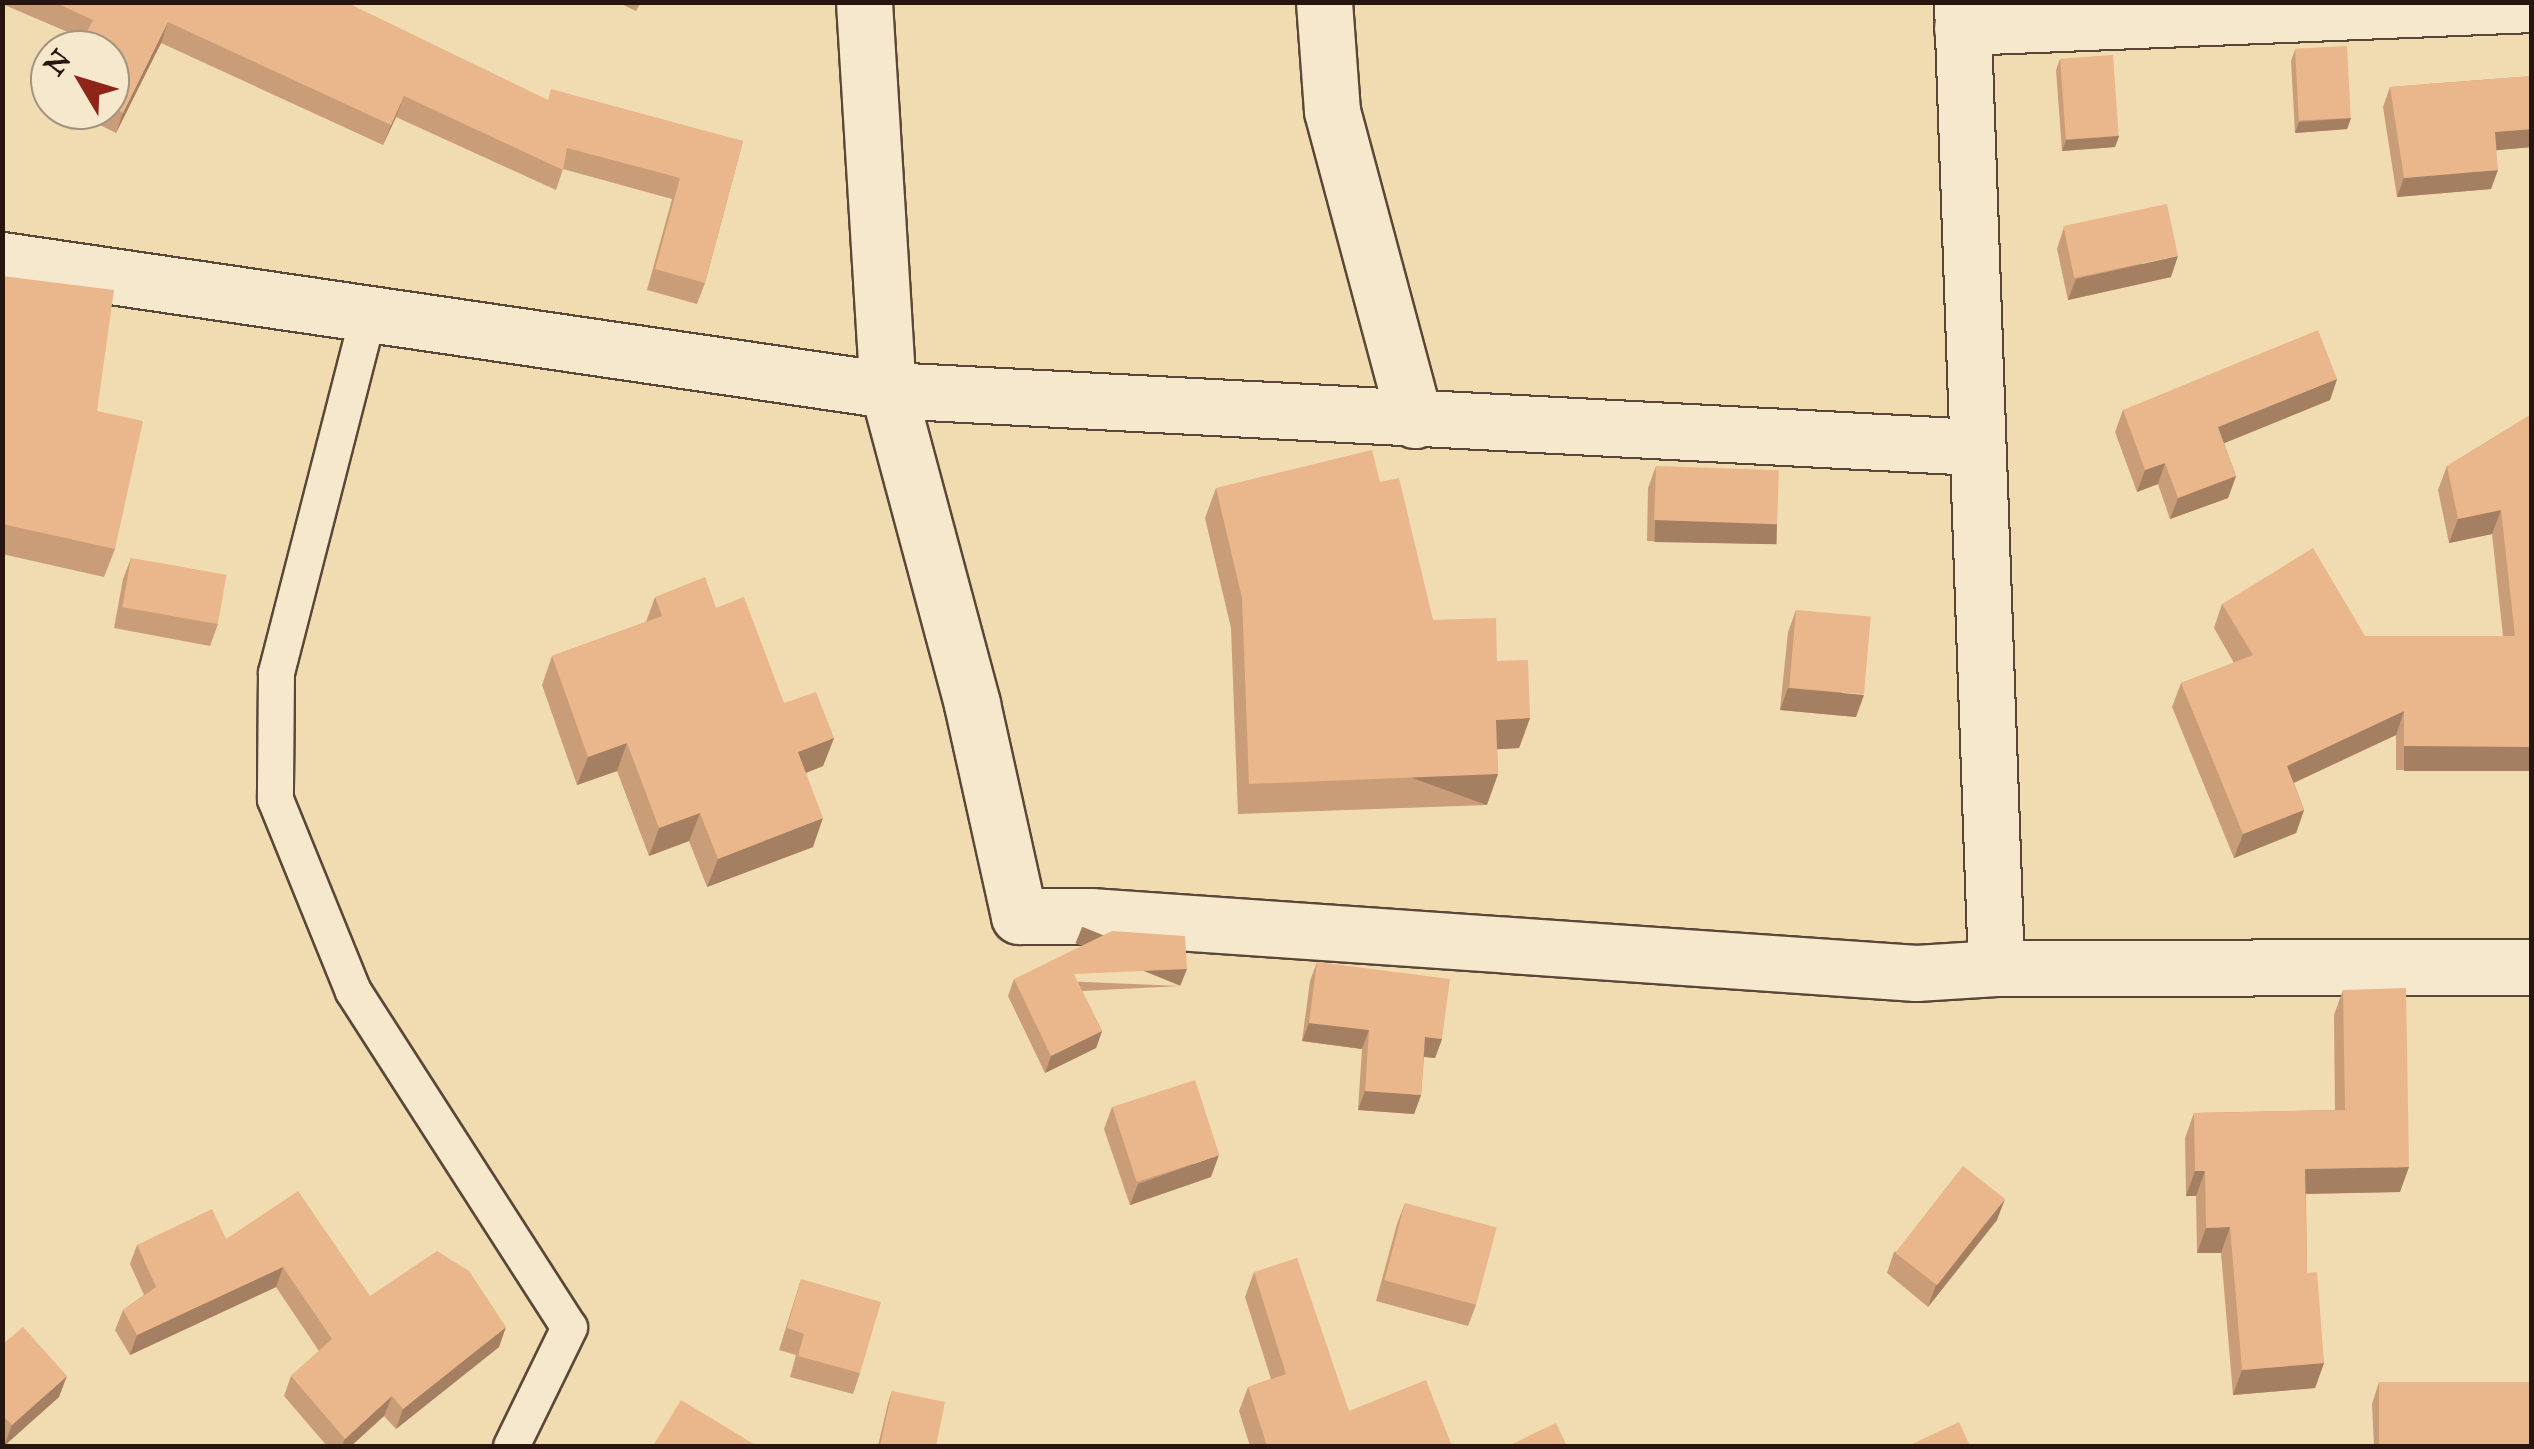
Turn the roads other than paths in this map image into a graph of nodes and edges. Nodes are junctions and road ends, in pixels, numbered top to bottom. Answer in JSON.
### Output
{"nodes":[{"id":1,"x":864,"y":2,"type":"edge"},
{"id":2,"x":1324,"y":2,"type":"edge"},
{"id":3,"x":2532,"y":4,"type":"edge"},
{"id":4,"x":1962,"y":15,"type":"edge"},
{"id":5,"x":2,"y":260,"type":"edge"},
{"id":6,"x":368,"y":314,"type":"junction"},
{"id":7,"x":888,"y":390,"type":"junction"},
{"id":8,"x":1415,"y":420,"type":"junction"},
{"id":9,"x":1977,"y":447,"type":"junction"},
{"id":10,"x":2532,"y":967,"type":"edge"},
{"id":11,"x":1996,"y":968,"type":"junction"},
{"id":12,"x":511,"y":1446,"type":"edge"}],
"edges":[{"from":1,"to":7,"type":"street"},
{"from":2,"to":8,"type":"street"},
{"from":3,"to":4,"type":"street"},
{"from":4,"to":9,"type":"street"},
{"from":5,"to":6,"type":"street"},
{"from":6,"to":7,"type":"street"},
{"from":6,"to":12,"type":"lane"},
{"from":7,"to":8,"type":"street"},
{"from":7,"to":11,"type":"street"},
{"from":8,"to":9,"type":"street"},
{"from":9,"to":11,"type":"street"},
{"from":10,"to":11,"type":"street"}]}
